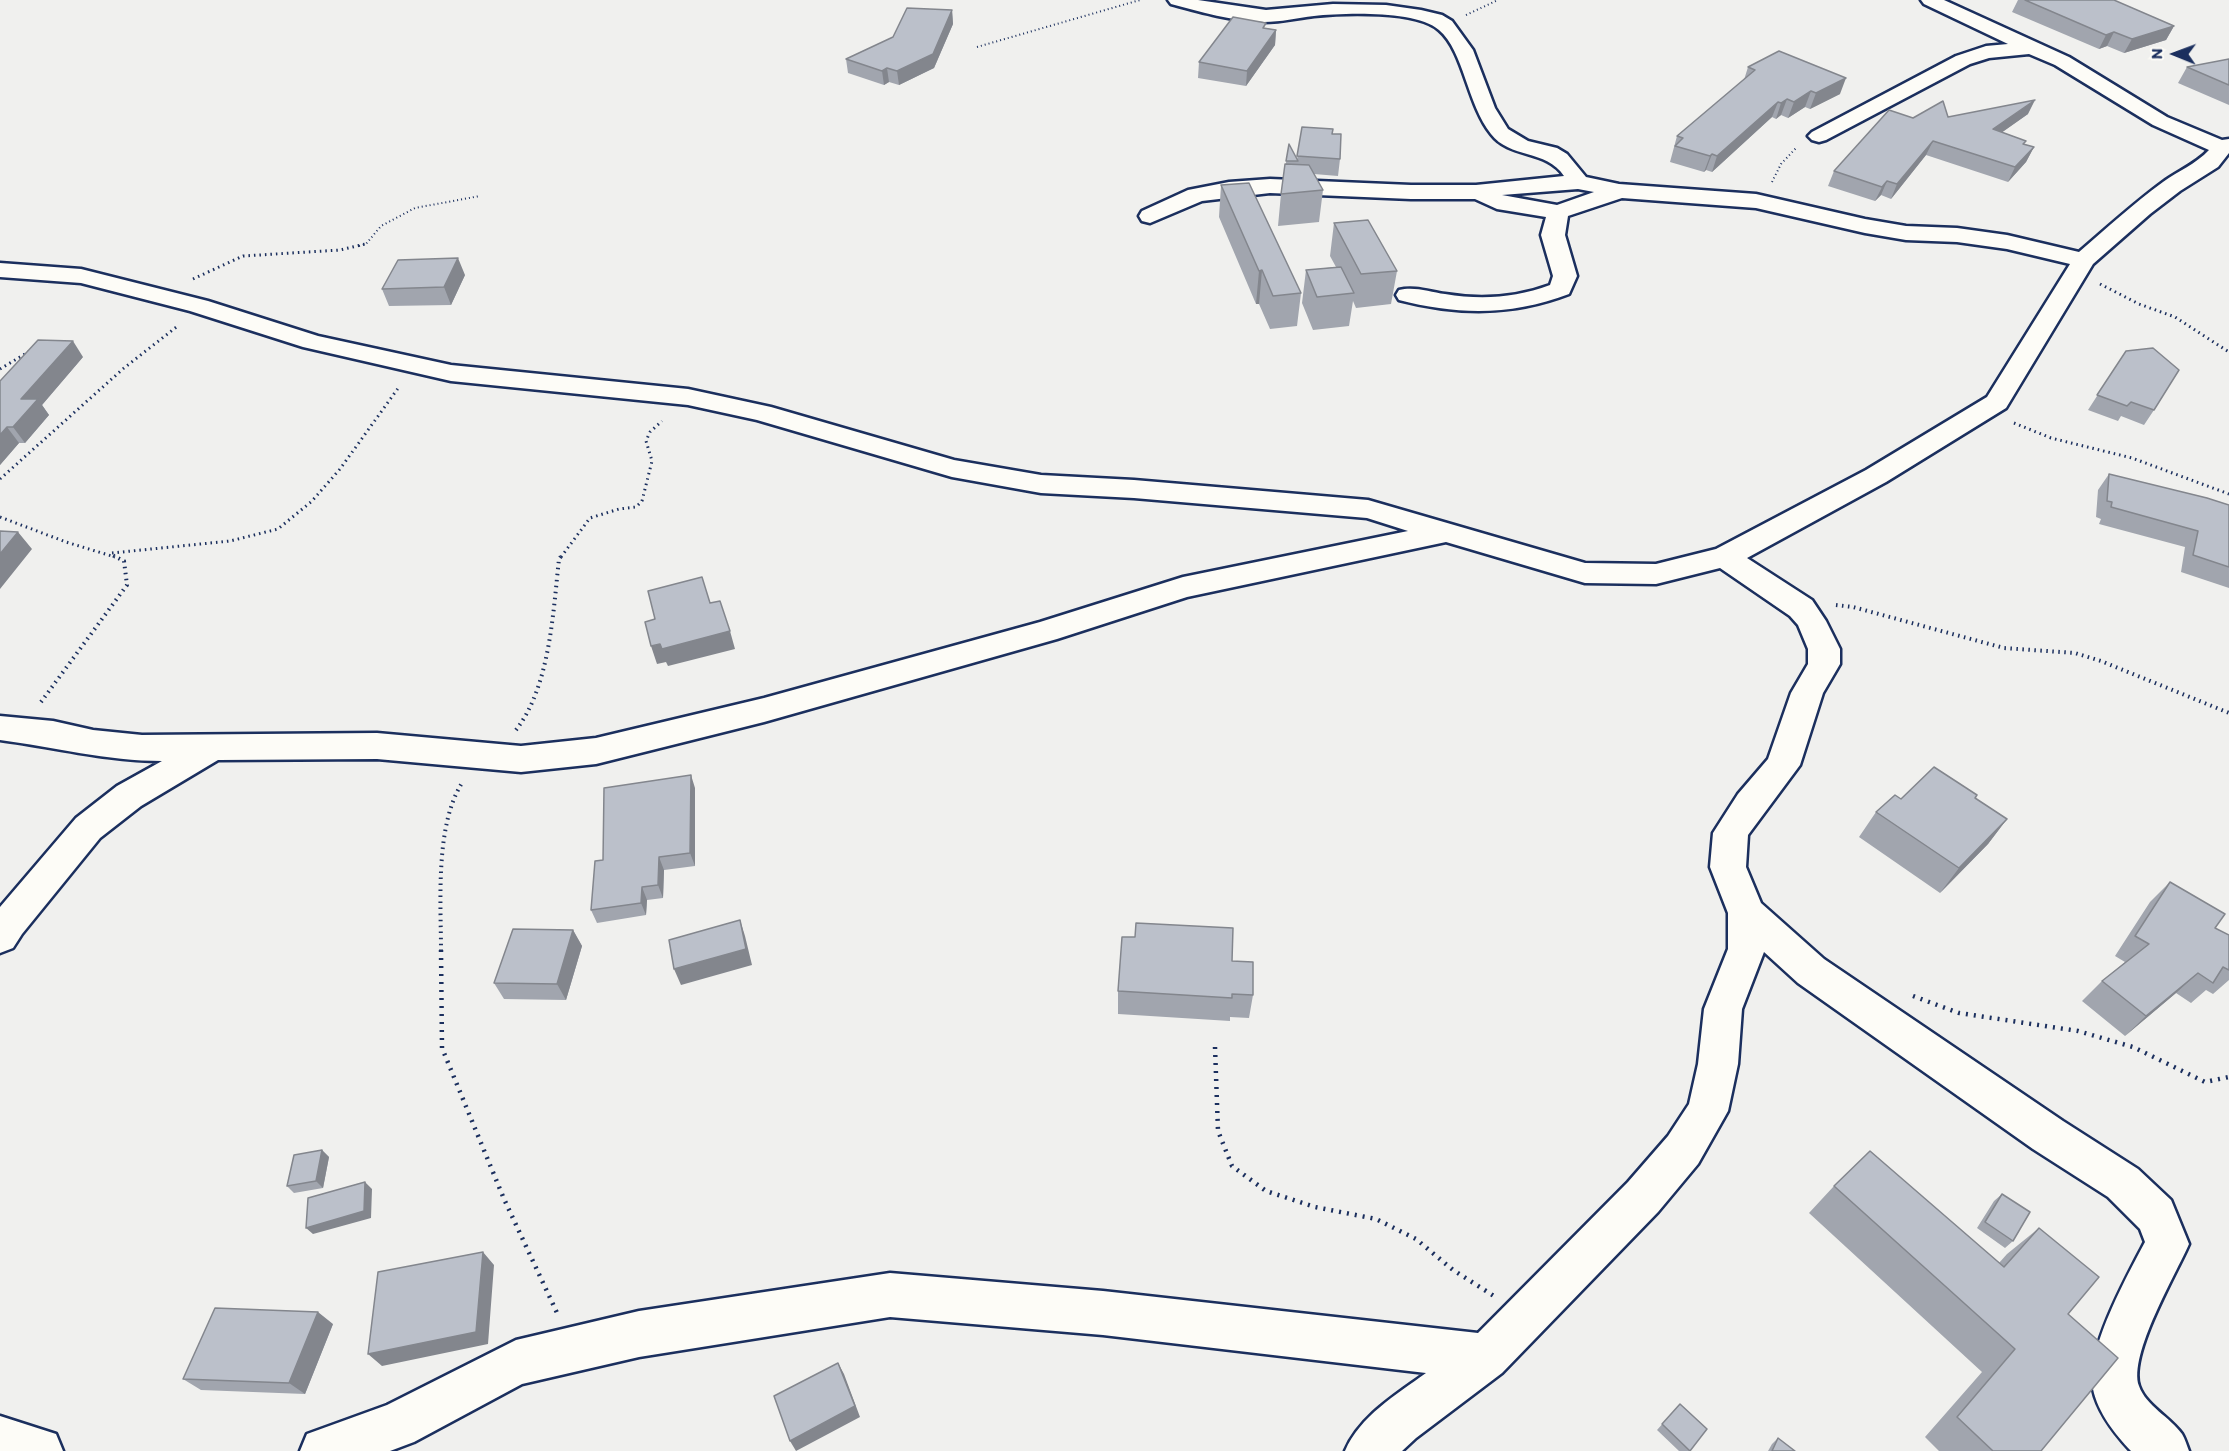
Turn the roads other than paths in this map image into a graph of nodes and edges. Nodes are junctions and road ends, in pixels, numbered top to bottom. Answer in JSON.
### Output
{"nodes":[{"id":1,"x":1177,"y":0,"type":"edge"},
{"id":2,"x":1930,"y":0,"type":"edge"},
{"id":3,"x":2030,"y":48,"type":"junction"},
{"id":4,"x":1819,"y":136,"type":"road end"},
{"id":5,"x":2226,"y":147,"type":"edge"},
{"id":6,"x":1578,"y":182,"type":"junction"},
{"id":7,"x":1619,"y":191,"type":"junction"},
{"id":8,"x":1476,"y":192,"type":"junction"},
{"id":9,"x":1558,"y":212,"type":"junction"},
{"id":10,"x":1150,"y":216,"type":"dead end"},
{"id":11,"x":2081,"y":266,"type":"junction"},
{"id":12,"x":0,"y":270,"type":"edge"},
{"id":13,"x":1408,"y":295,"type":"dead end"},
{"id":14,"x":1448,"y":532,"type":"junction"},
{"id":15,"x":1725,"y":557,"type":"junction"},
{"id":16,"x":10,"y":729,"type":"edge"},
{"id":17,"x":212,"y":748,"type":"junction"},
{"id":18,"x":1746,"y":913,"type":"junction"},
{"id":19,"x":0,"y":937,"type":"edge"},
{"id":20,"x":1486,"y":1357,"type":"junction"},
{"id":21,"x":0,"y":1440,"type":"edge"},
{"id":22,"x":39,"y":1451,"type":"edge"},
{"id":23,"x":324,"y":1451,"type":"edge"},
{"id":24,"x":1370,"y":1451,"type":"edge"},
{"id":25,"x":2165,"y":1451,"type":"edge"}],
"edges":[{"from":1,"to":6,"type":"street"},
{"from":2,"to":3,"type":"street"},
{"from":3,"to":4,"type":"street"},
{"from":3,"to":5,"type":"street"},
{"from":5,"to":11,"type":"street"},
{"from":6,"to":7,"type":"street"},
{"from":6,"to":8,"type":"street"},
{"from":7,"to":9,"type":"street"},
{"from":7,"to":11,"type":"street"},
{"from":8,"to":9,"type":"street"},
{"from":8,"to":10,"type":"street"},
{"from":9,"to":13,"type":"street"},
{"from":11,"to":15,"type":"street"},
{"from":12,"to":14,"type":"street"},
{"from":14,"to":15,"type":"street"},
{"from":14,"to":17,"type":"street"},
{"from":15,"to":18,"type":"street"},
{"from":16,"to":17,"type":"street"},
{"from":17,"to":19,"type":"street"},
{"from":18,"to":20,"type":"street"},
{"from":18,"to":25,"type":"street"},
{"from":20,"to":23,"type":"street"},
{"from":20,"to":24,"type":"street"},
{"from":21,"to":22,"type":"street"}]}
